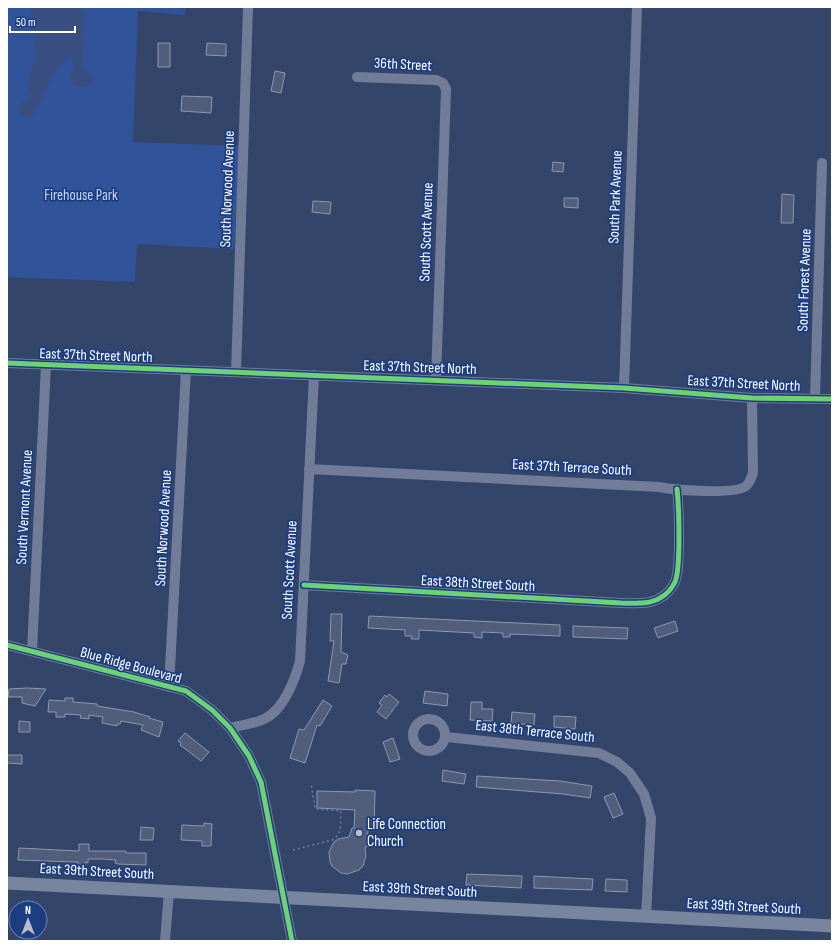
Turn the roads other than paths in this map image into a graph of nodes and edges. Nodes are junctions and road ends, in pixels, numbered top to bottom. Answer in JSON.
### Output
{"nodes":[{"id":1,"x":248,"y":7,"type":"edge"},
{"id":2,"x":636,"y":7,"type":"edge"},
{"id":3,"x":357,"y":77,"type":"dead end"},
{"id":4,"x":445,"y":86,"type":"joint"},
{"id":5,"x":822,"y":163,"type":"dead end"},
{"id":6,"x":7,"y":363,"type":"edge"},
{"id":7,"x":46,"y":365,"type":"junction"},
{"id":8,"x":186,"y":370,"type":"junction"},
{"id":9,"x":236,"y":372,"type":"junction"},
{"id":10,"x":314,"y":374,"type":"junction"},
{"id":11,"x":436,"y":379,"type":"junction"},
{"id":12,"x":624,"y":388,"type":"junction"},
{"id":13,"x":815,"y":398,"type":"junction"},
{"id":14,"x":832,"y":399,"type":"edge"},
{"id":15,"x":752,"y":400,"type":"junction"},
{"id":16,"x":309,"y":469,"type":"junction"},
{"id":17,"x":677,"y":489,"type":"junction"},
{"id":18,"x":304,"y":586,"type":"junction"},
{"id":19,"x":7,"y":645,"type":"edge"},
{"id":20,"x":32,"y":651,"type":"junction"},
{"id":21,"x":169,"y":687,"type":"junction"},
{"id":22,"x":230,"y":728,"type":"junction"},
{"id":23,"x":446,"y":737,"type":"dead end"},
{"id":24,"x":7,"y":883,"type":"edge"},
{"id":25,"x":169,"y":891,"type":"junction"},
{"id":26,"x":284,"y":897,"type":"junction"},
{"id":27,"x":646,"y":918,"type":"junction"},
{"id":28,"x":832,"y":926,"type":"edge"},
{"id":29,"x":165,"y":941,"type":"edge"},
{"id":30,"x":292,"y":941,"type":"edge"}],
"edges":[{"from":1,"to":9,"type":"street","name":"South Norwood Avenue"},
{"from":2,"to":12,"type":"street","name":"South Park Avenue"},
{"from":3,"to":4,"type":"street","name":"36th Street"},
{"from":4,"to":11,"type":"street","name":"South Scott Avenue"},
{"from":5,"to":13,"type":"street","name":"South Forest Avenue"},
{"from":6,"to":7,"type":"street","name":"East 37th Street North"},
{"from":7,"to":8,"type":"street","name":"East 37th Street North"},
{"from":7,"to":20,"type":"street","name":"South Vermont Avenue"},
{"from":8,"to":9,"type":"street","name":"East 37th Street North"},
{"from":8,"to":21,"type":"street","name":"South Norwood Avenue"},
{"from":9,"to":10,"type":"street","name":"East 37th Street North"},
{"from":10,"to":11,"type":"street","name":"East 37th Street North"},
{"from":10,"to":16,"type":"street","name":"South Scott Avenue"},
{"from":11,"to":12,"type":"street","name":"East 37th Street North"},
{"from":12,"to":15,"type":"street","name":"East 37th Street North"},
{"from":13,"to":14,"type":"street","name":"East 37th Street North"},
{"from":13,"to":15,"type":"street","name":"East 37th Street North"},
{"from":15,"to":17,"type":"street","name":"East 37th Terrace South"},
{"from":16,"to":17,"type":"street","name":"East 37th Terrace South"},
{"from":16,"to":18,"type":"street","name":"South Scott Avenue"},
{"from":17,"to":18,"type":"street","name":"East 38th Street South"},
{"from":18,"to":22,"type":"street","name":"South Scott Avenue"},
{"from":19,"to":20,"type":"street","name":"Blue Ridge Boulevard"},
{"from":20,"to":21,"type":"street","name":"Blue Ridge Boulevard"},
{"from":21,"to":22,"type":"street","name":"Blue Ridge Boulevard"},
{"from":22,"to":26,"type":"street","name":"Blue Ridge Boulevard"},
{"from":23,"to":27,"type":"street","name":"East 38th Terrace South"},
{"from":24,"to":25,"type":"main road","name":"East 39th Street South"},
{"from":25,"to":26,"type":"main road","name":"East 39th Street South"},
{"from":25,"to":29,"type":"street"},
{"from":26,"to":27,"type":"main road","name":"East 39th Street South"},
{"from":26,"to":30,"type":"street","name":"Blue Ridge Boulevard"},
{"from":27,"to":28,"type":"main road","name":"East 39th Street South"}]}
